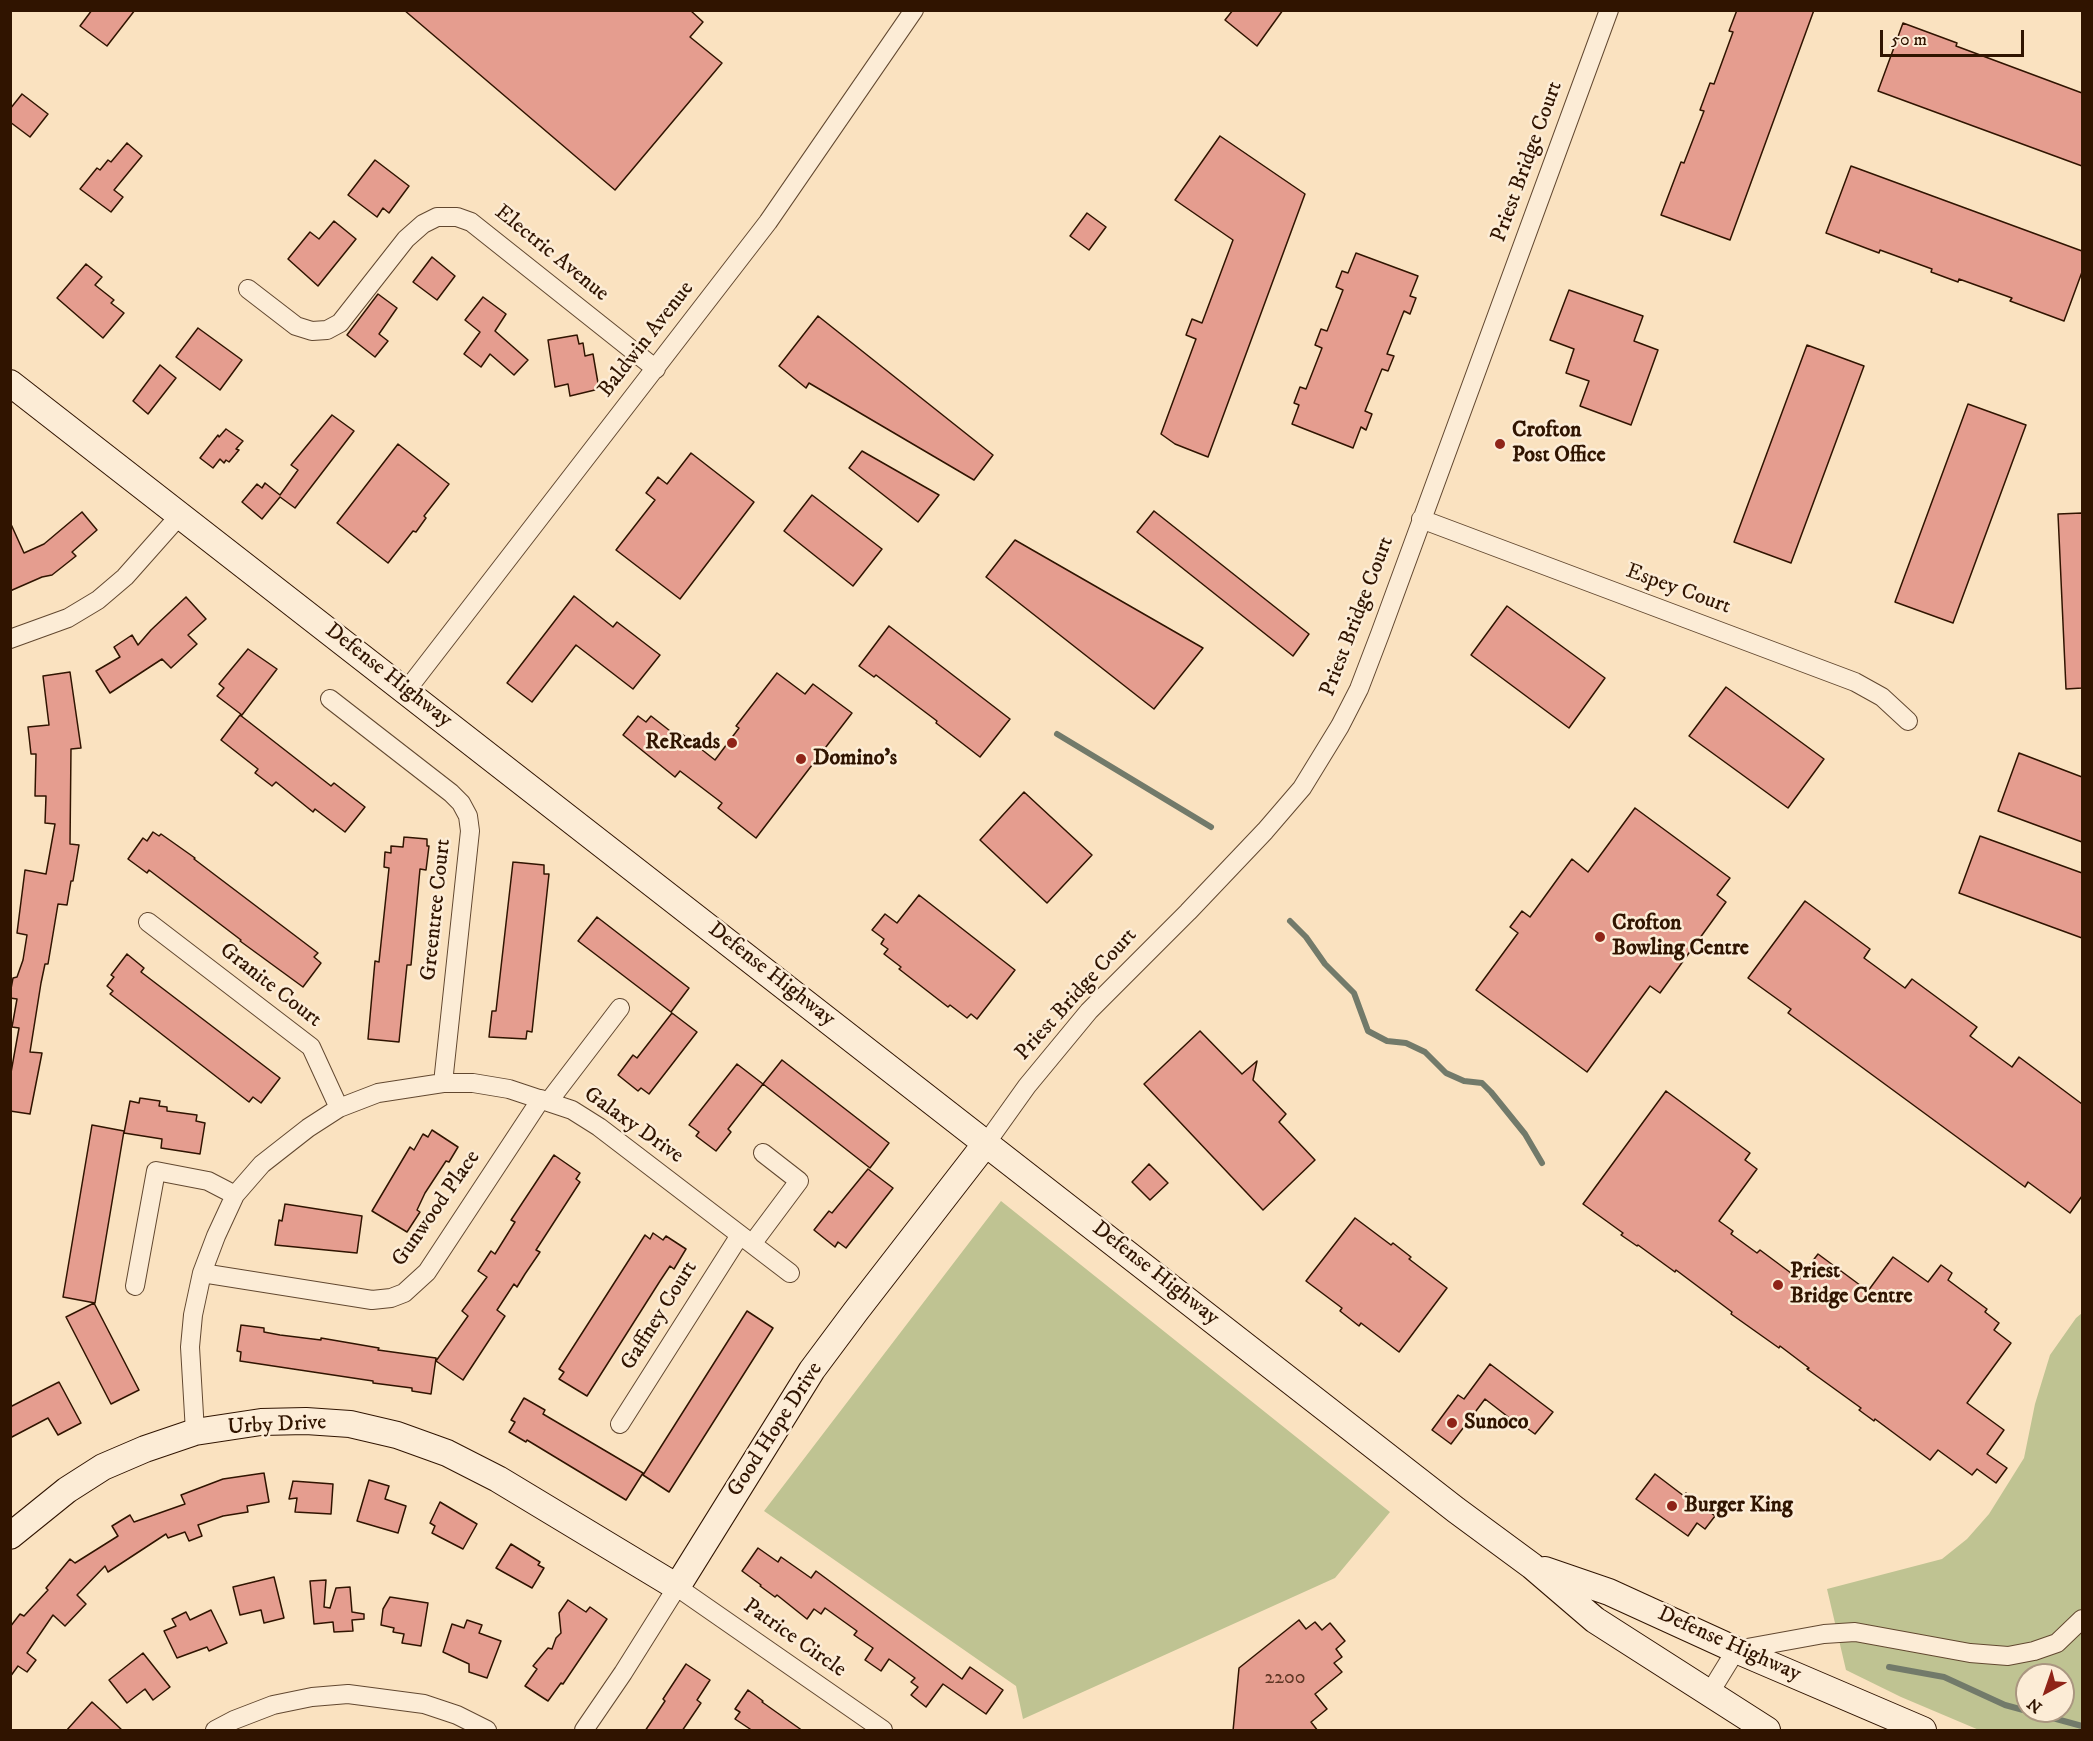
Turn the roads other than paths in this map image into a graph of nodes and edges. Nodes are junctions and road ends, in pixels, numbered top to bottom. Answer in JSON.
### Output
{"nodes":[{"id":1,"x":914,"y":10,"type":"edge"},
{"id":2,"x":1609,"y":10,"type":"edge"},
{"id":3,"x":248,"y":289,"type":"dead end"},
{"id":4,"x":656,"y":369,"type":"junction"},
{"id":5,"x":10,"y":383,"type":"edge"},
{"id":6,"x":180,"y":515,"type":"junction"},
{"id":7,"x":1421,"y":519,"type":"junction"},
{"id":8,"x":10,"y":639,"type":"edge"},
{"id":9,"x":406,"y":691,"type":"junction"},
{"id":10,"x":330,"y":699,"type":"dead end"},
{"id":11,"x":1908,"y":721,"type":"dead end"},
{"id":12,"x":148,"y":922,"type":"dead end"},
{"id":13,"x":620,"y":1008,"type":"dead end"},
{"id":14,"x":443,"y":1083,"type":"junction"},
{"id":15,"x":545,"y":1100,"type":"junction"},
{"id":16,"x":339,"y":1108,"type":"junction"},
{"id":17,"x":987,"y":1142,"type":"junction"},
{"id":18,"x":763,"y":1153,"type":"dead end"},
{"id":19,"x":235,"y":1195,"type":"junction"},
{"id":20,"x":746,"y":1239,"type":"junction"},
{"id":21,"x":202,"y":1273,"type":"junction"},
{"id":22,"x":790,"y":1273,"type":"dead end"},
{"id":23,"x":135,"y":1286,"type":"dead end"},
{"id":24,"x":620,"y":1424,"type":"dead end"},
{"id":25,"x":195,"y":1432,"type":"junction"},
{"id":26,"x":10,"y":1536,"type":"edge"},
{"id":27,"x":1532,"y":1566,"type":"junction"},
{"id":28,"x":677,"y":1587,"type":"junction"},
{"id":29,"x":2082,"y":1619,"type":"edge"},
{"id":30,"x":1736,"y":1650,"type":"junction"},
{"id":31,"x":1709,"y":1694,"type":"junction"},
{"id":32,"x":214,"y":1731,"type":"edge"},
{"id":33,"x":487,"y":1731,"type":"edge"},
{"id":34,"x":584,"y":1731,"type":"edge"},
{"id":35,"x":883,"y":1731,"type":"edge"},
{"id":36,"x":1767,"y":1731,"type":"edge"},
{"id":37,"x":1923,"y":1731,"type":"edge"}],
"edges":[{"from":1,"to":4,"type":"street","name":"Baldwin Avenue"},
{"from":2,"to":7,"type":"street","name":"Priest Bridge Court"},
{"from":3,"to":4,"type":"street","name":"Electric Avenue"},
{"from":4,"to":9,"type":"street","name":"Baldwin Avenue"},
{"from":5,"to":6,"type":"main road","name":"Defense Highway"},
{"from":6,"to":8,"type":"street"},
{"from":6,"to":9,"type":"main road","name":"Defense Highway"},
{"from":7,"to":11,"type":"street","name":"Espey Court"},
{"from":7,"to":17,"type":"street","name":"Priest Bridge Court"},
{"from":9,"to":17,"type":"main road","name":"Defense Highway"},
{"from":10,"to":14,"type":"street","name":"Greentree Court"},
{"from":12,"to":16,"type":"street","name":"Granite Court"},
{"from":13,"to":15,"type":"street","name":"Gunwood Place"},
{"from":14,"to":15,"type":"street","name":"Galaxy Drive"},
{"from":14,"to":16,"type":"street","name":"Galaxy Drive"},
{"from":15,"to":20,"type":"street","name":"Galaxy Drive"},
{"from":15,"to":21,"type":"street","name":"Gunwood Place"},
{"from":16,"to":19,"type":"street","name":"Galaxy Drive"},
{"from":17,"to":27,"type":"main road","name":"Defense Highway"},
{"from":17,"to":28,"type":"main road","name":"Good Hope Drive"},
{"from":18,"to":20,"type":"street","name":"Gaffney Court"},
{"from":19,"to":21,"type":"street","name":"Galaxy Drive"},
{"from":19,"to":23,"type":"street"},
{"from":20,"to":22,"type":"street","name":"Galaxy Drive"},
{"from":20,"to":24,"type":"street","name":"Gaffney Court"},
{"from":21,"to":25,"type":"street","name":"Galaxy Drive"},
{"from":25,"to":26,"type":"main road","name":"Urby Drive"},
{"from":25,"to":28,"type":"main road","name":"Urby Drive"},
{"from":27,"to":30,"type":"main road","name":"Defense Highway"},
{"from":27,"to":31,"type":"main road","name":"Defense Highway"},
{"from":28,"to":34,"type":"street","name":"Good Hope Drive"},
{"from":28,"to":35,"type":"street","name":"Patrice Circle"},
{"from":29,"to":30,"type":"street"},
{"from":30,"to":31,"type":"street"},
{"from":30,"to":37,"type":"main road","name":"Defense Highway"},
{"from":31,"to":36,"type":"main road","name":"Defense Highway"},
{"from":32,"to":33,"type":"street"}]}
